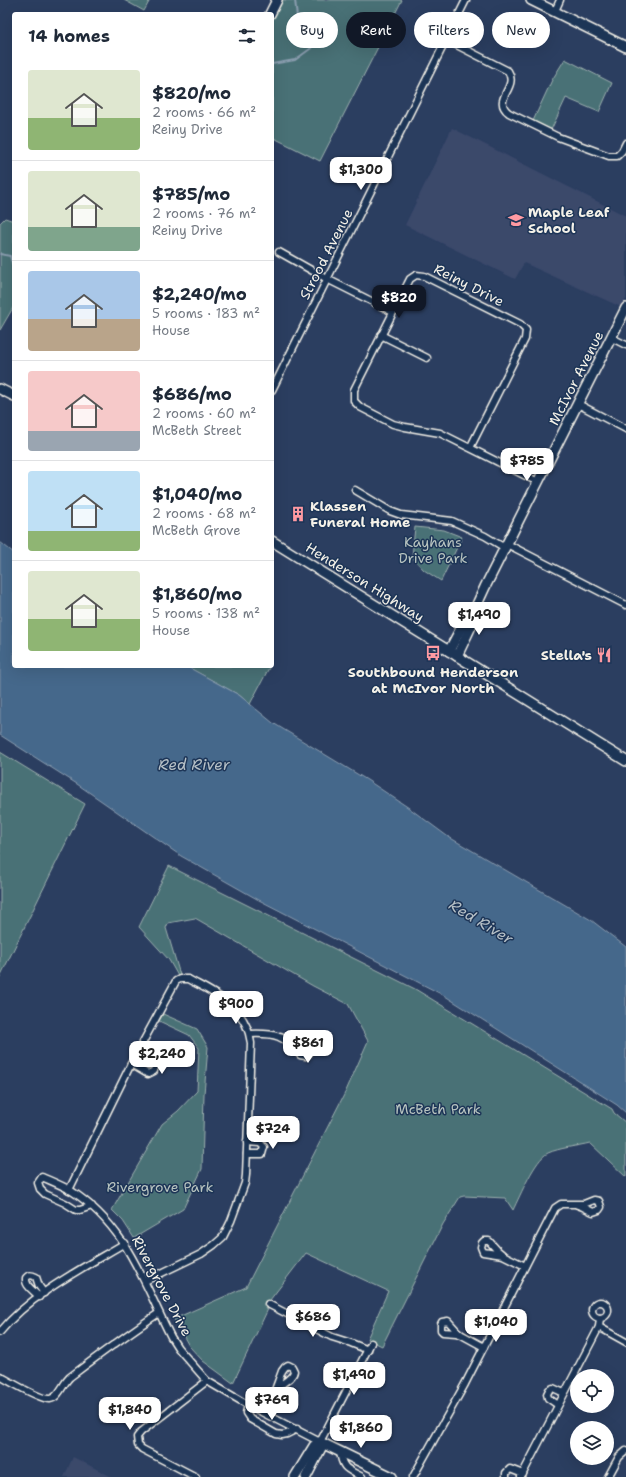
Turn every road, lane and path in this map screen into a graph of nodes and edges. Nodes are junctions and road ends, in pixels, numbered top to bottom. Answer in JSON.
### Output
{"nodes":[{"id":1,"x":277,"y":0,"type":"edge"},
{"id":2,"x":466,"y":0,"type":"edge"},
{"id":3,"x":531,"y":0,"type":"edge"},
{"id":4,"x":560,"y":0,"type":"edge"},
{"id":5,"x":555,"y":11,"type":"junction"},
{"id":6,"x":271,"y":12,"type":"edge"},
{"id":7,"x":460,"y":12,"type":"edge"},
{"id":8,"x":443,"y":48,"type":"edge"},
{"id":9,"x":463,"y":48,"type":"edge"},
{"id":10,"x":626,"y":48,"type":"edge"},
{"id":11,"x":626,"y":142,"type":"edge"},
{"id":12,"x":279,"y":252,"type":"dead end"},
{"id":13,"x":327,"y":279,"type":"junction"},
{"id":14,"x":626,"y":308,"type":"edge"},
{"id":15,"x":393,"y":312,"type":"junction"},
{"id":16,"x":381,"y":335,"type":"junction"},
{"id":17,"x":612,"y":338,"type":"junction"},
{"id":18,"x":626,"y":345,"type":"edge"},
{"id":19,"x":426,"y":358,"type":"dead end"},
{"id":20,"x":274,"y":386,"type":"edge"},
{"id":21,"x":0,"y":390,"type":"edge"},
{"id":22,"x":12,"y":395,"type":"edge"},
{"id":23,"x":578,"y":404,"type":"junction"},
{"id":24,"x":626,"y":429,"type":"edge"},
{"id":25,"x":470,"y":448,"type":"junction"},
{"id":26,"x":539,"y":482,"type":"junction"},
{"id":27,"x":355,"y":490,"type":"dead end"},
{"id":28,"x":274,"y":542,"type":"edge"},
{"id":29,"x":506,"y":546,"type":"junction"},
{"id":30,"x":626,"y":605,"type":"edge"},
{"id":31,"x":453,"y":653,"type":"junction"},
{"id":32,"x":626,"y":761,"type":"edge"},
{"id":33,"x":250,"y":1034,"type":"junction"},
{"id":34,"x":280,"y":1036,"type":"dead end"},
{"id":35,"x":137,"y":1054,"type":"junction"},
{"id":36,"x":131,"y":1064,"type":"junction"},
{"id":37,"x":248,"y":1142,"type":"junction"},
{"id":38,"x":247,"y":1154,"type":"junction"},
{"id":39,"x":69,"y":1190,"type":"junction"},
{"id":40,"x":575,"y":1204,"type":"dead end"},
{"id":41,"x":92,"y":1206,"type":"junction"},
{"id":42,"x":125,"y":1243,"type":"junction"},
{"id":43,"x":503,"y":1255,"type":"dead end"},
{"id":44,"x":525,"y":1266,"type":"junction"},
{"id":45,"x":145,"y":1281,"type":"junction"},
{"id":46,"x":268,"y":1304,"type":"dead end"},
{"id":47,"x":159,"y":1313,"type":"junction"},
{"id":48,"x":600,"y":1318,"type":"dead end"},
{"id":49,"x":599,"y":1327,"type":"junction"},
{"id":50,"x":0,"y":1332,"type":"edge"},
{"id":51,"x":462,"y":1335,"type":"dead end"},
{"id":52,"x":626,"y":1342,"type":"edge"},
{"id":53,"x":371,"y":1343,"type":"dead end"},
{"id":54,"x":484,"y":1347,"type":"junction"},
{"id":55,"x":368,"y":1350,"type":"junction"},
{"id":56,"x":0,"y":1376,"type":"edge"},
{"id":57,"x":207,"y":1381,"type":"junction"},
{"id":58,"x":275,"y":1390,"type":"dead end"},
{"id":59,"x":564,"y":1393,"type":"junction"},
{"id":60,"x":248,"y":1405,"type":"junction"},
{"id":61,"x":558,"y":1405,"type":"junction"},
{"id":62,"x":263,"y":1412,"type":"junction"},
{"id":63,"x":297,"y":1429,"type":"junction"},
{"id":64,"x":320,"y":1442,"type":"junction"},
{"id":65,"x":340,"y":1451,"type":"junction"},
{"id":66,"x":626,"y":1451,"type":"edge"},
{"id":67,"x":522,"y":1476,"type":"edge"},
{"id":68,"x":196,"y":1477,"type":"edge"},
{"id":69,"x":295,"y":1477,"type":"edge"},
{"id":70,"x":306,"y":1477,"type":"edge"},
{"id":71,"x":362,"y":1477,"type":"edge"},
{"id":72,"x":392,"y":1477,"type":"edge"},
{"id":73,"x":413,"y":1477,"type":"edge"},
{"id":74,"x":506,"y":1477,"type":"edge"},
{"id":75,"x":608,"y":1477,"type":"edge"}],
"edges":[{"from":1,"to":6,"type":"street"},
{"from":2,"to":7,"type":"street","name":"Strood Avenue"},
{"from":3,"to":5,"type":"street"},
{"from":4,"to":5,"type":"street"},
{"from":5,"to":10,"type":"street"},
{"from":8,"to":13,"type":"street","name":"Strood Avenue"},
{"from":9,"to":11,"type":"street"},
{"from":12,"to":13,"type":"street"},
{"from":13,"to":15,"type":"street"},
{"from":13,"to":20,"type":"street","name":"Strood Avenue"},
{"from":14,"to":17,"type":"street","name":"McIvor Avenue"},
{"from":15,"to":16,"type":"street","name":"Reiny Drive"},
{"from":15,"to":25,"type":"street","name":"Reiny Drive"},
{"from":16,"to":19,"type":"street"},
{"from":16,"to":25,"type":"street","name":"Reiny Drive"},
{"from":17,"to":18,"type":"street"},
{"from":17,"to":23,"type":"street","name":"McIvor Avenue"},
{"from":21,"to":22,"type":"street"},
{"from":23,"to":24,"type":"street"},
{"from":23,"to":26,"type":"street","name":"McIvor Avenue"},
{"from":25,"to":26,"type":"street","name":"Reiny Drive"},
{"from":26,"to":29,"type":"street","name":"McIvor Avenue"},
{"from":27,"to":29,"type":"street"},
{"from":28,"to":31,"type":"street","name":"Henderson Highway"},
{"from":29,"to":30,"type":"street"},
{"from":29,"to":31,"type":"street","name":"McIvor Avenue"},
{"from":31,"to":32,"type":"street","name":"Henderson Highway"},
{"from":33,"to":34,"type":"street"},
{"from":33,"to":35,"type":"street"},
{"from":33,"to":37,"type":"street"},
{"from":35,"to":36,"type":"street"},
{"from":35,"to":36,"type":"street"},
{"from":36,"to":39,"type":"street"},
{"from":37,"to":38,"type":"street"},
{"from":37,"to":38,"type":"street"},
{"from":38,"to":45,"type":"street"},
{"from":39,"to":41,"type":"street","name":"Rivergrove Drive"},
{"from":39,"to":41,"type":"street","name":"Rivergrove Drive"},
{"from":40,"to":44,"type":"street"},
{"from":41,"to":42,"type":"street","name":"Rivergrove Drive"},
{"from":42,"to":45,"type":"street","name":"Rivergrove Drive"},
{"from":42,"to":50,"type":"street"},
{"from":43,"to":44,"type":"street"},
{"from":44,"to":54,"type":"street"},
{"from":45,"to":47,"type":"street","name":"Rivergrove Drive"},
{"from":46,"to":55,"type":"street"},
{"from":47,"to":56,"type":"street"},
{"from":47,"to":57,"type":"street","name":"Rivergrove Drive"},
{"from":48,"to":49,"type":"street"},
{"from":49,"to":52,"type":"street"},
{"from":49,"to":59,"type":"street"},
{"from":51,"to":54,"type":"street"},
{"from":53,"to":55,"type":"street"},
{"from":54,"to":73,"type":"street"},
{"from":55,"to":64,"type":"street"},
{"from":57,"to":60,"type":"street","name":"Rivergrove Drive"},
{"from":57,"to":68,"type":"street"},
{"from":58,"to":62,"type":"street"},
{"from":59,"to":61,"type":"street"},
{"from":59,"to":61,"type":"street"},
{"from":60,"to":62,"type":"street","name":"Rivergrove Drive"},
{"from":60,"to":63,"type":"street"},
{"from":61,"to":67,"type":"street"},
{"from":62,"to":63,"type":"street","name":"Rivergrove Drive"},
{"from":63,"to":64,"type":"street","name":"Rivergrove Drive"},
{"from":64,"to":65,"type":"street","name":"Rivergrove Drive"},
{"from":64,"to":69,"type":"street"},
{"from":64,"to":70,"type":"street"},
{"from":65,"to":71,"type":"street"},
{"from":65,"to":72,"type":"street","name":"Rivergrove Drive"},
{"from":66,"to":75,"type":"street"},
{"from":67,"to":74,"type":"street"}]}
